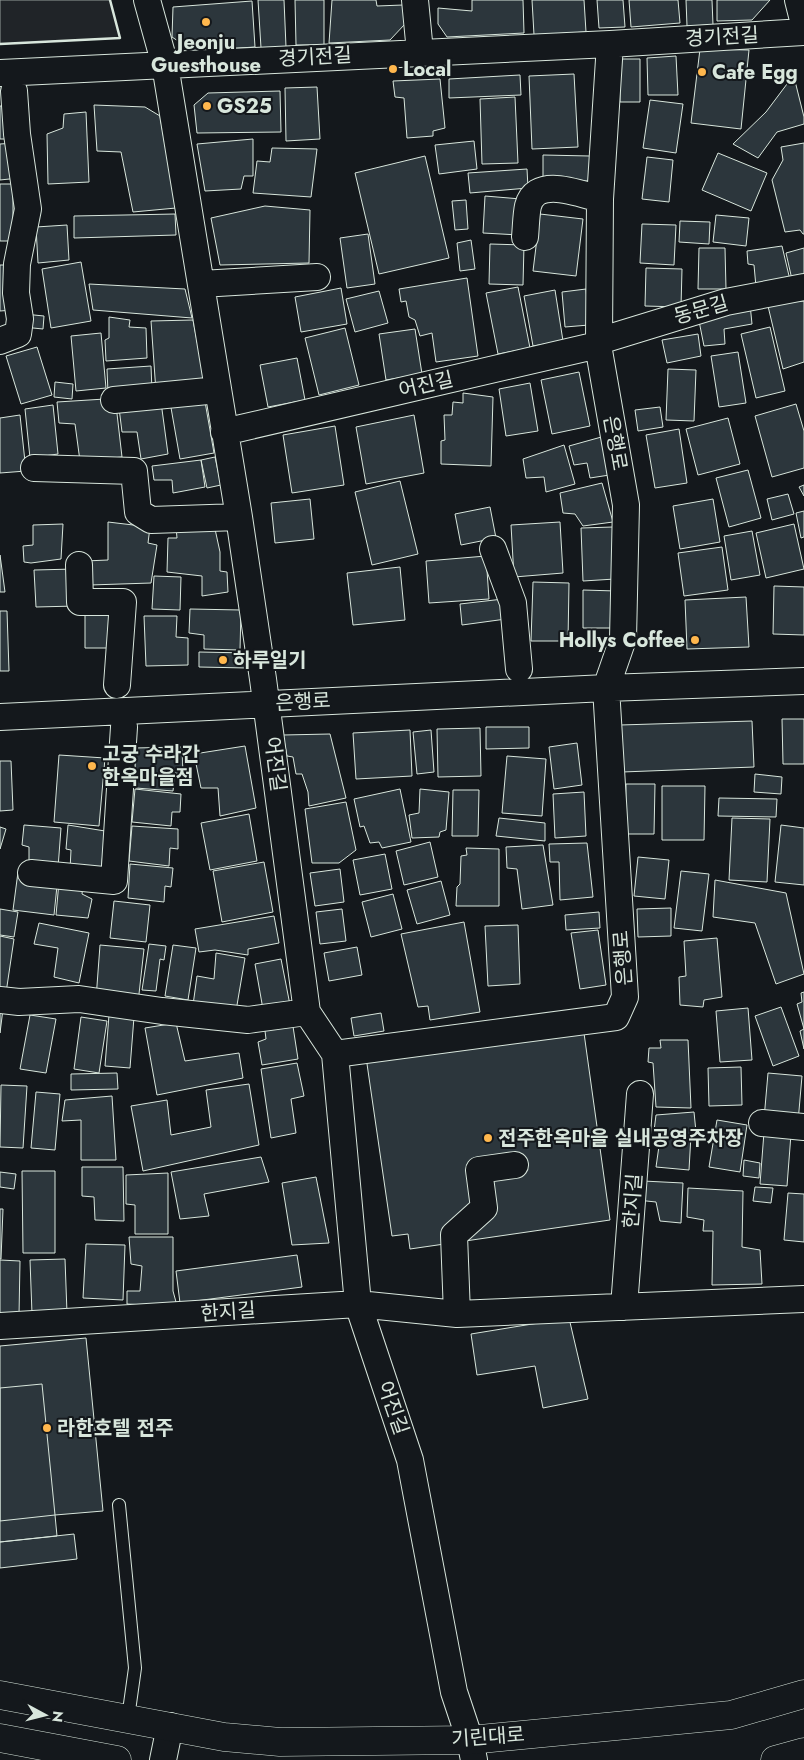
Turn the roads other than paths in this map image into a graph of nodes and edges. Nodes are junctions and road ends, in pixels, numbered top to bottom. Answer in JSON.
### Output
{"nodes":[{"id":1,"x":147,"y":0,"type":"edge"},
{"id":2,"x":415,"y":0,"type":"edge"},
{"id":3,"x":798,"y":0,"type":"edge"},
{"id":4,"x":804,"y":24,"type":"edge"},
{"id":5,"x":804,"y":32,"type":"edge"},
{"id":6,"x":610,"y":44,"type":"junction"},
{"id":7,"x":420,"y":52,"type":"junction"},
{"id":8,"x":165,"y":65,"type":"junction"},
{"id":9,"x":7,"y":82,"type":"edge"},
{"id":10,"x":600,"y":200,"type":"junction"},
{"id":11,"x":526,"y":237,"type":"dead end"},
{"id":12,"x":317,"y":277,"type":"dead end"},
{"id":13,"x":201,"y":284,"type":"junction"},
{"id":14,"x":804,"y":287,"type":"edge"},
{"id":15,"x":0,"y":341,"type":"edge"},
{"id":16,"x":599,"y":343,"type":"junction"},
{"id":17,"x":218,"y":390,"type":"junction"},
{"id":18,"x":114,"y":400,"type":"dead end"},
{"id":19,"x":224,"y":432,"type":"junction"},
{"id":20,"x":34,"y":468,"type":"dead end"},
{"id":21,"x":239,"y":517,"type":"junction"},
{"id":22,"x":493,"y":549,"type":"dead end"},
{"id":23,"x":79,"y":565,"type":"dead end"},
{"id":24,"x":519,"y":669,"type":"dead end"},
{"id":25,"x":804,"y":681,"type":"edge"},
{"id":26,"x":117,"y":685,"type":"dead end"},
{"id":27,"x":606,"y":688,"type":"junction"},
{"id":28,"x":266,"y":704,"type":"junction"},
{"id":29,"x":0,"y":717,"type":"edge"},
{"id":30,"x":124,"y":728,"type":"dead end"},
{"id":31,"x":31,"y":873,"type":"dead end"},
{"id":32,"x":0,"y":1000,"type":"edge"},
{"id":33,"x":306,"y":1012,"type":"junction"},
{"id":34,"x":334,"y":1054,"type":"junction"},
{"id":35,"x":640,"y":1094,"type":"dead end"},
{"id":36,"x":762,"y":1123,"type":"dead end"},
{"id":37,"x":804,"y":1127,"type":"edge"},
{"id":38,"x":515,"y":1165,"type":"dead end"},
{"id":39,"x":804,"y":1299,"type":"edge"},
{"id":40,"x":358,"y":1304,"type":"junction"},
{"id":41,"x":624,"y":1307,"type":"junction"},
{"id":42,"x":456,"y":1314,"type":"junction"},
{"id":43,"x":0,"y":1326,"type":"edge"},
{"id":44,"x":119,"y":1505,"type":"dead end"},
{"id":45,"x":0,"y":1694,"type":"edge"},
{"id":46,"x":804,"y":1694,"type":"edge"},
{"id":47,"x":128,"y":1718,"type":"junction"},
{"id":48,"x":170,"y":1726,"type":"junction"},
{"id":49,"x":0,"y":1738,"type":"edge"},
{"id":50,"x":472,"y":1750,"type":"edge"},
{"id":51,"x":804,"y":1752,"type":"edge"},
{"id":52,"x":117,"y":1760,"type":"edge"},
{"id":53,"x":163,"y":1760,"type":"edge"},
{"id":54,"x":775,"y":1760,"type":"edge"}],
"edges":[{"from":1,"to":8,"type":"street","name":"어진길"},
{"from":2,"to":7,"type":"street"},
{"from":3,"to":4,"type":"street"},
{"from":5,"to":6,"type":"street","name":"경기전길"},
{"from":6,"to":7,"type":"street","name":"경기전길"},
{"from":6,"to":10,"type":"street"},
{"from":7,"to":8,"type":"street","name":"경기전길"},
{"from":8,"to":9,"type":"street","name":"경기전길"},
{"from":8,"to":13,"type":"street","name":"어진길"},
{"from":9,"to":15,"type":"street","name":"경기전길"},
{"from":10,"to":11,"type":"street"},
{"from":10,"to":16,"type":"street"},
{"from":12,"to":13,"type":"street"},
{"from":13,"to":17,"type":"street","name":"어진길"},
{"from":14,"to":16,"type":"street","name":"동문길"},
{"from":16,"to":19,"type":"street","name":"어진길"},
{"from":16,"to":27,"type":"street","name":"은행로"},
{"from":17,"to":18,"type":"street"},
{"from":17,"to":19,"type":"street","name":"어진길"},
{"from":19,"to":21,"type":"street","name":"어진길"},
{"from":20,"to":21,"type":"street"},
{"from":21,"to":28,"type":"street","name":"어진길"},
{"from":22,"to":24,"type":"street"},
{"from":23,"to":26,"type":"street"},
{"from":25,"to":27,"type":"street","name":"은행로"},
{"from":27,"to":28,"type":"street","name":"은행로"},
{"from":27,"to":34,"type":"street","name":"은행로"},
{"from":28,"to":29,"type":"street","name":"은행로"},
{"from":28,"to":33,"type":"street","name":"어진길"},
{"from":30,"to":31,"type":"street"},
{"from":32,"to":33,"type":"street"},
{"from":33,"to":34,"type":"street","name":"어진길"},
{"from":34,"to":40,"type":"street","name":"어진길"},
{"from":35,"to":41,"type":"street","name":"한지길"},
{"from":36,"to":37,"type":"street"},
{"from":38,"to":42,"type":"street"},
{"from":39,"to":41,"type":"street","name":"한지길"},
{"from":40,"to":42,"type":"street","name":"한지길"},
{"from":40,"to":43,"type":"street","name":"한지길"},
{"from":40,"to":50,"type":"street","name":"어진길"},
{"from":41,"to":42,"type":"street","name":"한지길"},
{"from":44,"to":47,"type":"lane"},
{"from":45,"to":47,"type":"street","name":"기린대로"},
{"from":46,"to":50,"type":"street","name":"기린대로"},
{"from":47,"to":48,"type":"street","name":"기린대로"},
{"from":48,"to":50,"type":"street","name":"기린대로"},
{"from":48,"to":53,"type":"street"},
{"from":49,"to":52,"type":"street"},
{"from":51,"to":54,"type":"street"}]}
